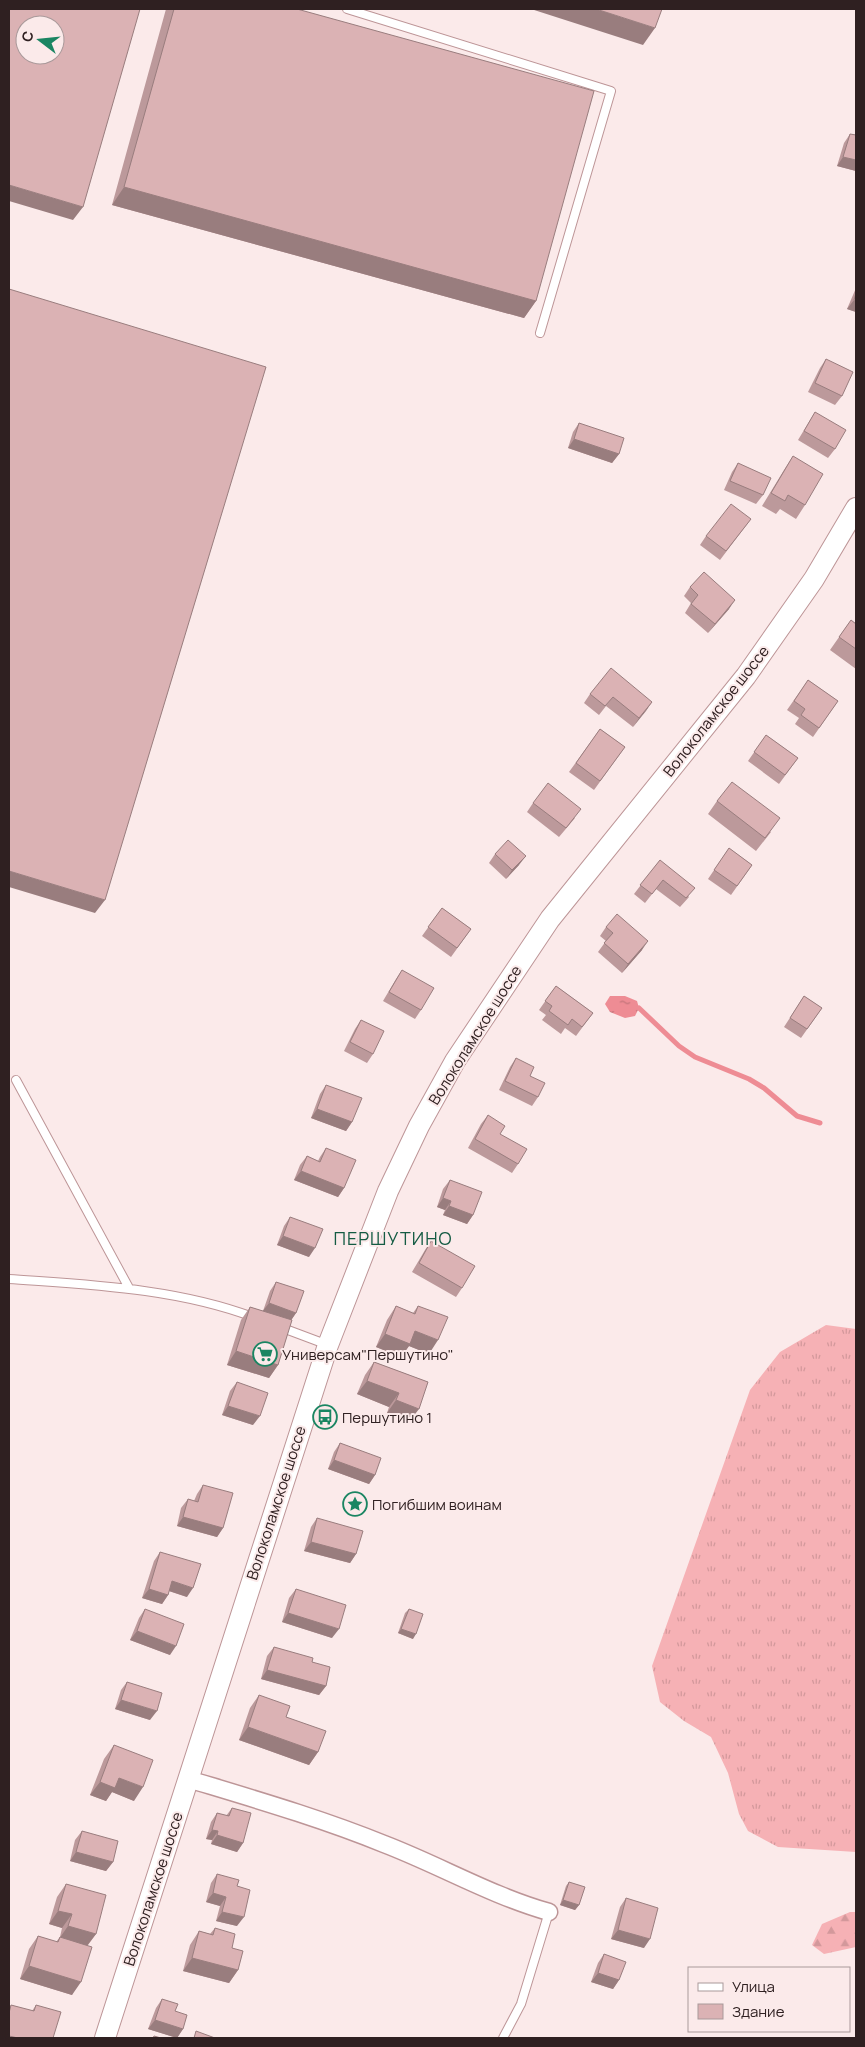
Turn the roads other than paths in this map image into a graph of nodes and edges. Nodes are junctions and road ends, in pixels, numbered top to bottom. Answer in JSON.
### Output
{"nodes":[{"id":1,"x":347,"y":9,"type":"edge"},
{"id":2,"x":540,"y":333,"type":"dead end"},
{"id":3,"x":856,"y":508,"type":"edge"},
{"id":4,"x":16,"y":1080,"type":"dead end"},
{"id":5,"x":9,"y":1279,"type":"edge"},
{"id":6,"x":129,"y":1288,"type":"junction"},
{"id":7,"x":264,"y":1321,"type":"edge"},
{"id":8,"x":273,"y":1324,"type":"edge"},
{"id":9,"x":328,"y":1345,"type":"junction"},
{"id":10,"x":188,"y":1779,"type":"junction"},
{"id":11,"x":549,"y":1912,"type":"joint"},
{"id":12,"x":105,"y":2038,"type":"edge"},
{"id":13,"x":503,"y":2038,"type":"edge"}],
"edges":[{"from":1,"to":2,"type":"lane"},
{"from":3,"to":9,"type":"street","name":"Волоколамское шоссе"},
{"from":4,"to":6,"type":"lane"},
{"from":5,"to":6,"type":"lane"},
{"from":6,"to":7,"type":"lane"},
{"from":8,"to":9,"type":"lane"},
{"from":9,"to":10,"type":"street","name":"Волоколамское шоссе"},
{"from":10,"to":11,"type":"street"},
{"from":10,"to":12,"type":"street","name":"Волоколамское шоссе"},
{"from":11,"to":13,"type":"lane"}]}
